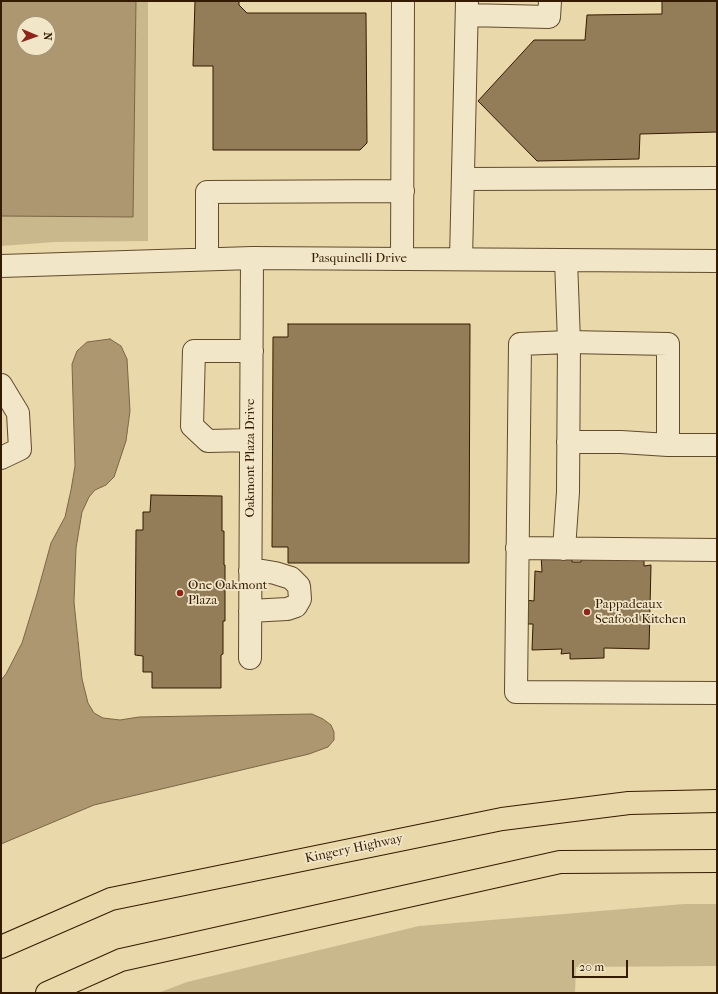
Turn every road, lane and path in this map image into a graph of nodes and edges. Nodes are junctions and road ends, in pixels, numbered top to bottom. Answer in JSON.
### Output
{"nodes":[{"id":1,"x":403,"y":1,"type":"edge"},
{"id":2,"x":550,"y":1,"type":"edge"},
{"id":3,"x":467,"y":8,"type":"edge"},
{"id":4,"x":717,"y":178,"type":"edge"},
{"id":5,"x":463,"y":179,"type":"junction"},
{"id":6,"x":403,"y":191,"type":"junction"},
{"id":7,"x":252,"y":258,"type":"junction"},
{"id":8,"x":207,"y":259,"type":"junction"},
{"id":9,"x":402,"y":259,"type":"junction"},
{"id":10,"x":461,"y":259,"type":"junction"},
{"id":11,"x":566,"y":260,"type":"junction"},
{"id":12,"x":717,"y":261,"type":"edge"},
{"id":13,"x":1,"y":266,"type":"edge"},
{"id":14,"x":569,"y":342,"type":"junction"},
{"id":15,"x":252,"y":351,"type":"junction"},
{"id":16,"x":1,"y":385,"type":"edge"},
{"id":17,"x":251,"y":440,"type":"junction"},
{"id":18,"x":568,"y":442,"type":"junction"},
{"id":19,"x":668,"y":445,"type":"junction"},
{"id":20,"x":717,"y":445,"type":"edge"},
{"id":21,"x":1,"y":458,"type":"edge"},
{"id":22,"x":517,"y":548,"type":"junction"},
{"id":23,"x":564,"y":549,"type":"junction"},
{"id":24,"x":717,"y":550,"type":"edge"},
{"id":25,"x":250,"y":571,"type":"junction"},
{"id":26,"x":250,"y":612,"type":"junction"},
{"id":27,"x":250,"y":658,"type":"dead end"},
{"id":28,"x":717,"y":693,"type":"edge"},
{"id":29,"x":717,"y":801,"type":"edge"},
{"id":30,"x":717,"y":861,"type":"edge"},
{"id":31,"x":1,"y":947,"type":"edge"},
{"id":32,"x":47,"y":993,"type":"edge"}],
"edges":[{"from":1,"to":6,"type":"street"},
{"from":2,"to":3,"type":"street"},
{"from":3,"to":5,"type":"street"},
{"from":4,"to":5,"type":"street"},
{"from":5,"to":10,"type":"street"},
{"from":6,"to":8,"type":"street"},
{"from":6,"to":9,"type":"street"},
{"from":7,"to":8,"type":"street","name":"Pasquinelli Drive"},
{"from":7,"to":9,"type":"street","name":"Pasquinelli Drive"},
{"from":7,"to":15,"type":"street","name":"Oakmont Plaza Drive"},
{"from":8,"to":13,"type":"street","name":"Pasquinelli Drive"},
{"from":9,"to":10,"type":"street","name":"Pasquinelli Drive"},
{"from":10,"to":11,"type":"street","name":"Pasquinelli Drive"},
{"from":11,"to":12,"type":"street","name":"Pasquinelli Drive"},
{"from":11,"to":14,"type":"street"},
{"from":14,"to":18,"type":"street"},
{"from":14,"to":19,"type":"street"},
{"from":14,"to":22,"type":"street"},
{"from":15,"to":17,"type":"street","name":"Oakmont Plaza Drive"},
{"from":15,"to":17,"type":"street"},
{"from":16,"to":21,"type":"street"},
{"from":17,"to":25,"type":"street","name":"Oakmont Plaza Drive"},
{"from":18,"to":19,"type":"street"},
{"from":18,"to":23,"type":"street"},
{"from":19,"to":20,"type":"street"},
{"from":22,"to":23,"type":"street"},
{"from":22,"to":28,"type":"street"},
{"from":23,"to":24,"type":"street"},
{"from":25,"to":26,"type":"street","name":"Oakmont Plaza Drive"},
{"from":25,"to":26,"type":"street"},
{"from":26,"to":27,"type":"street","name":"Oakmont Plaza Drive"},
{"from":29,"to":31,"type":"highway","name":"Kingery Highway"},
{"from":30,"to":32,"type":"highway"}]}
